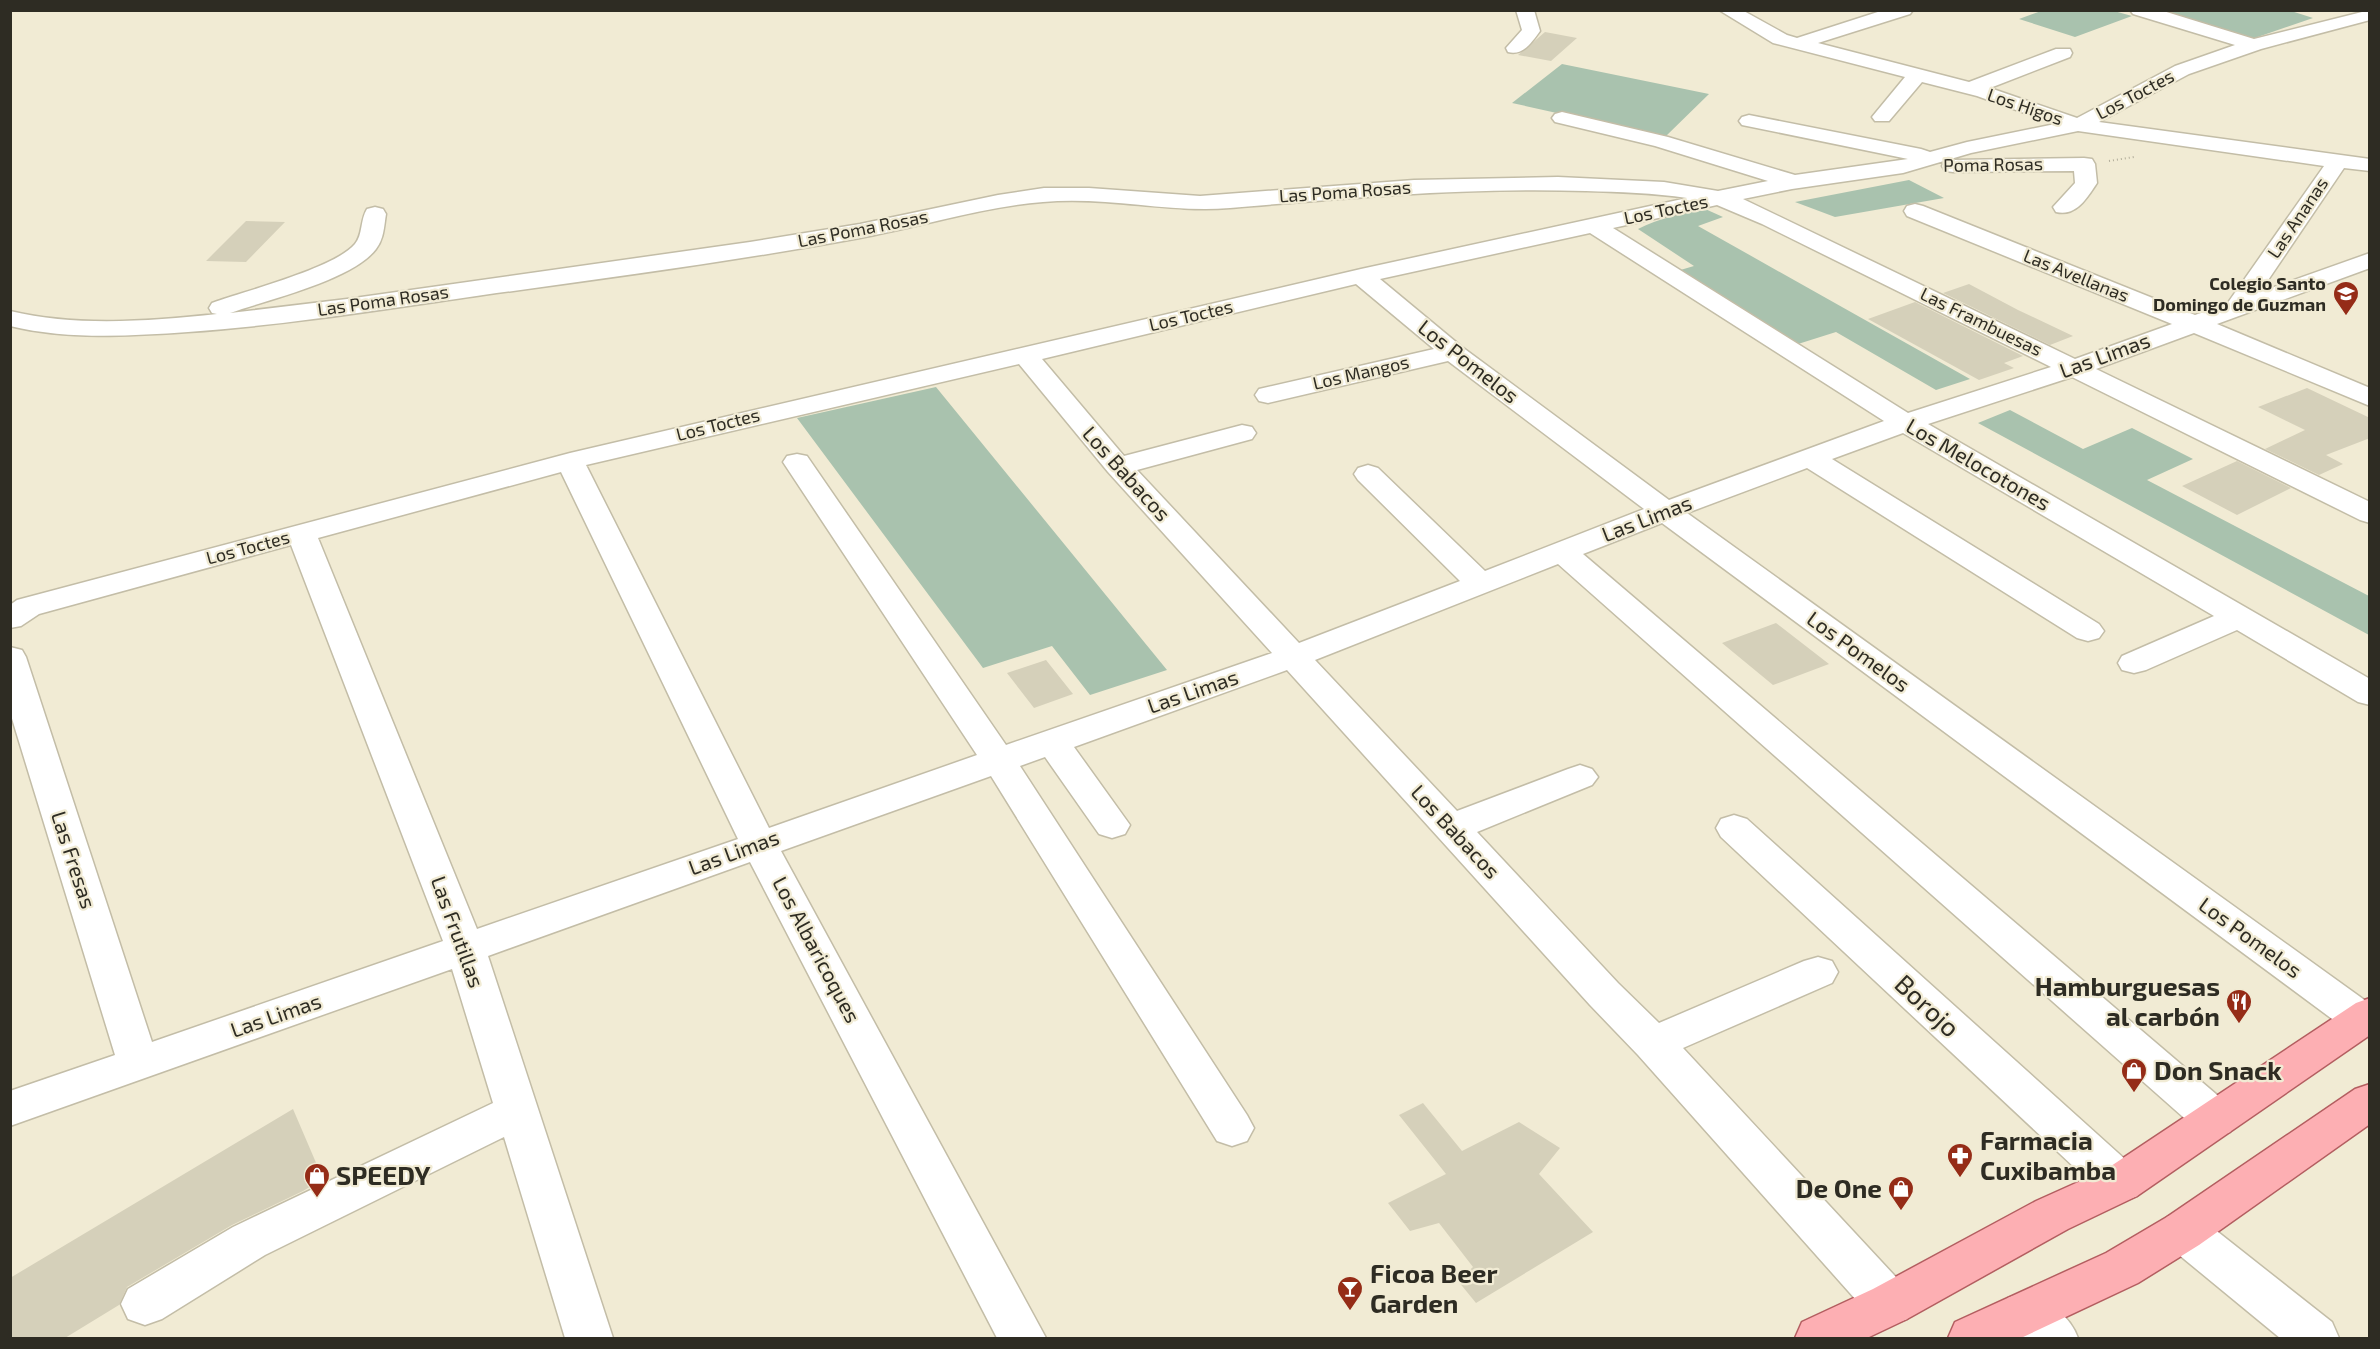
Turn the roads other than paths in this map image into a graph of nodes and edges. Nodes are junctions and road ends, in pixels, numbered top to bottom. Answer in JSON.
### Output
{"nodes":[{"id":1,"x":1525,"y":10,"type":"edge"},
{"id":2,"x":1728,"y":10,"type":"edge"},
{"id":3,"x":1904,"y":10,"type":"edge"},
{"id":4,"x":2139,"y":10,"type":"edge"},
{"id":5,"x":2370,"y":14,"type":"edge"},
{"id":6,"x":1797,"y":44,"type":"junction"},
{"id":7,"x":2254,"y":45,"type":"junction"},
{"id":8,"x":1515,"y":48,"type":"dead end"},
{"id":9,"x":2063,"y":53,"type":"dead end"},
{"id":10,"x":1918,"y":74,"type":"junction"},
{"id":11,"x":1971,"y":88,"type":"junction"},
{"id":12,"x":1882,"y":117,"type":"dead end"},
{"id":13,"x":1562,"y":118,"type":"dead end"},
{"id":14,"x":1749,"y":121,"type":"dead end"},
{"id":15,"x":2078,"y":125,"type":"junction"},
{"id":16,"x":1934,"y":158,"type":"junction"},
{"id":17,"x":2339,"y":160,"type":"junction"},
{"id":18,"x":2370,"y":165,"type":"edge"},
{"id":19,"x":1903,"y":166,"type":"junction"},
{"id":20,"x":1792,"y":182,"type":"junction"},
{"id":21,"x":1719,"y":198,"type":"junction"},
{"id":22,"x":2064,"y":207,"type":"dead end"},
{"id":23,"x":1915,"y":211,"type":"dead end"},
{"id":24,"x":375,"y":214,"type":"dead end"},
{"id":25,"x":1593,"y":225,"type":"junction"},
{"id":26,"x":2370,"y":260,"type":"edge"},
{"id":27,"x":280,"y":269,"type":"dead end"},
{"id":28,"x":1361,"y":276,"type":"junction"},
{"id":29,"x":241,"y":299,"type":"junction"},
{"id":30,"x":2238,"y":306,"type":"junction"},
{"id":31,"x":10,"y":318,"type":"edge"},
{"id":32,"x":2193,"y":323,"type":"junction"},
{"id":33,"x":182,"y":326,"type":"junction"},
{"id":34,"x":1454,"y":352,"type":"junction"},
{"id":35,"x":1025,"y":355,"type":"junction"},
{"id":36,"x":2074,"y":368,"type":"junction"},
{"id":37,"x":1268,"y":395,"type":"dead end"},
{"id":38,"x":2370,"y":398,"type":"edge"},
{"id":39,"x":1906,"y":423,"type":"junction"},
{"id":40,"x":1242,"y":433,"type":"dead end"},
{"id":41,"x":1810,"y":458,"type":"junction"},
{"id":42,"x":570,"y":461,"type":"junction"},
{"id":43,"x":797,"y":462,"type":"dead end"},
{"id":44,"x":1118,"y":466,"type":"junction"},
{"id":45,"x":1368,"y":474,"type":"dead end"},
{"id":46,"x":1665,"y":511,"type":"junction"},
{"id":47,"x":2370,"y":514,"type":"edge"},
{"id":48,"x":301,"y":533,"type":"junction"},
{"id":49,"x":1562,"y":552,"type":"junction"},
{"id":50,"x":1482,"y":584,"type":"junction"},
{"id":51,"x":2239,"y":617,"type":"junction"},
{"id":52,"x":10,"y":620,"type":"edge"},
{"id":53,"x":2088,"y":631,"type":"dead end"},
{"id":54,"x":10,"y":657,"type":"edge"},
{"id":55,"x":1293,"y":657,"type":"junction"},
{"id":56,"x":2134,"y":663,"type":"dead end"},
{"id":57,"x":2370,"y":694,"type":"edge"},
{"id":58,"x":22,"y":738,"type":"edge"},
{"id":59,"x":1052,"y":741,"type":"junction"},
{"id":60,"x":998,"y":760,"type":"junction"},
{"id":61,"x":1580,"y":777,"type":"dead end"},
{"id":62,"x":1112,"y":825,"type":"dead end"},
{"id":63,"x":1451,"y":828,"type":"junction"},
{"id":64,"x":1734,"y":828,"type":"dead end"},
{"id":65,"x":759,"y":844,"type":"junction"},
{"id":66,"x":466,"y":950,"type":"junction"},
{"id":67,"x":1818,"y":972,"type":"dead end"},
{"id":68,"x":2365,"y":1017,"type":"edge"},
{"id":69,"x":1653,"y":1043,"type":"junction"},
{"id":70,"x":138,"y":1063,"type":"junction"},
{"id":71,"x":2370,"y":1101,"type":"edge"},
{"id":72,"x":10,"y":1109,"type":"edge"},
{"id":73,"x":517,"y":1111,"type":"junction"},
{"id":74,"x":2216,"y":1119,"type":"junction"},
{"id":75,"x":1232,"y":1128,"type":"dead end"},
{"id":76,"x":2121,"y":1183,"type":"junction"},
{"id":77,"x":2182,"y":1232,"type":"junction"},
{"id":78,"x":145,"y":1304,"type":"dead end"},
{"id":79,"x":1890,"y":1304,"type":"junction"},
{"id":80,"x":2040,"y":1326,"type":"edge"},
{"id":81,"x":589,"y":1338,"type":"edge"},
{"id":82,"x":1022,"y":1338,"type":"edge"},
{"id":83,"x":1819,"y":1338,"type":"edge"},
{"id":84,"x":1972,"y":1338,"type":"edge"},
{"id":85,"x":2315,"y":1338,"type":"edge"}],
"edges":[{"from":1,"to":8,"type":"street"},
{"from":2,"to":6,"type":"street","name":"Los Higos"},
{"from":3,"to":6,"type":"street"},
{"from":4,"to":7,"type":"street"},
{"from":5,"to":7,"type":"street","name":"Los Toctes"},
{"from":6,"to":10,"type":"street","name":"Los Higos"},
{"from":7,"to":15,"type":"street","name":"Los Toctes"},
{"from":9,"to":11,"type":"street"},
{"from":10,"to":11,"type":"street","name":"Los Higos"},
{"from":10,"to":12,"type":"street"},
{"from":11,"to":15,"type":"street","name":"Los Higos"},
{"from":13,"to":20,"type":"street"},
{"from":14,"to":16,"type":"street"},
{"from":15,"to":16,"type":"street","name":"Los Toctes"},
{"from":15,"to":17,"type":"street","name":"Los Higos"},
{"from":16,"to":19,"type":"street","name":"Los Toctes"},
{"from":17,"to":18,"type":"street","name":"Los Higos"},
{"from":17,"to":30,"type":"street","name":"Las Ananas"},
{"from":19,"to":20,"type":"street","name":"Los Toctes"},
{"from":19,"to":22,"type":"street","name":"Poma Rosas"},
{"from":20,"to":21,"type":"street","name":"Los Toctes"},
{"from":21,"to":25,"type":"street","name":"Los Toctes"},
{"from":21,"to":33,"type":"street","name":"Las Poma Rosas"},
{"from":21,"to":36,"type":"street","name":"Las Frambuesas"},
{"from":23,"to":32,"type":"street","name":"Las Avellanas"},
{"from":24,"to":29,"type":"street"},
{"from":25,"to":28,"type":"street","name":"Los Toctes"},
{"from":25,"to":39,"type":"street","name":"Los Melocotones"},
{"from":26,"to":30,"type":"street","name":"Las Limas"},
{"from":27,"to":29,"type":"street"},
{"from":28,"to":34,"type":"street","name":"Los Pomelos"},
{"from":28,"to":35,"type":"street","name":"Los Toctes"},
{"from":29,"to":33,"type":"street"},
{"from":30,"to":32,"type":"street","name":"Las Limas"},
{"from":31,"to":33,"type":"street","name":"Las Poma Rosas"},
{"from":32,"to":36,"type":"street","name":"Las Limas"},
{"from":32,"to":38,"type":"street","name":"Las Avellanas"},
{"from":34,"to":37,"type":"street","name":"Los Mangos"},
{"from":34,"to":46,"type":"street","name":"Los Pomelos"},
{"from":35,"to":42,"type":"street","name":"Los Toctes"},
{"from":35,"to":44,"type":"street","name":"Los Babacos"},
{"from":36,"to":39,"type":"street","name":"Las Limas"},
{"from":36,"to":47,"type":"street","name":"Las Frambuesas"},
{"from":39,"to":41,"type":"street","name":"Las Limas"},
{"from":39,"to":51,"type":"street","name":"Los Melocotones"},
{"from":40,"to":44,"type":"street"},
{"from":41,"to":46,"type":"street","name":"Las Limas"},
{"from":41,"to":53,"type":"street"},
{"from":42,"to":48,"type":"street","name":"Los Toctes"},
{"from":42,"to":65,"type":"street","name":"Los Albaricoques"},
{"from":43,"to":60,"type":"street"},
{"from":44,"to":55,"type":"street","name":"Los Babacos"},
{"from":45,"to":50,"type":"street"},
{"from":46,"to":49,"type":"street","name":"Las Limas"},
{"from":46,"to":68,"type":"street","name":"Los Pomelos"},
{"from":48,"to":52,"type":"street","name":"Los Toctes"},
{"from":48,"to":66,"type":"street","name":"Las Frutillas"},
{"from":49,"to":50,"type":"street","name":"Las Limas"},
{"from":49,"to":74,"type":"street"},
{"from":50,"to":55,"type":"street","name":"Las Limas"},
{"from":51,"to":56,"type":"street"},
{"from":51,"to":57,"type":"street","name":"Los Melocotones"},
{"from":54,"to":58,"type":"street","name":"Las Fresas"},
{"from":55,"to":59,"type":"street","name":"Las Limas"},
{"from":55,"to":63,"type":"street","name":"Los Babacos"},
{"from":58,"to":70,"type":"street","name":"Las Fresas"},
{"from":59,"to":60,"type":"street","name":"Las Limas"},
{"from":59,"to":62,"type":"street"},
{"from":60,"to":65,"type":"street","name":"Las Limas"},
{"from":60,"to":75,"type":"street"},
{"from":61,"to":63,"type":"street"},
{"from":63,"to":69,"type":"street","name":"Los Babacos"},
{"from":64,"to":76,"type":"street","name":"Borojo"},
{"from":65,"to":66,"type":"street","name":"Las Limas"},
{"from":65,"to":82,"type":"street","name":"Los Albaricoques"},
{"from":66,"to":70,"type":"street","name":"Las Limas"},
{"from":66,"to":73,"type":"street","name":"Las Frutillas"},
{"from":67,"to":69,"type":"street"},
{"from":68,"to":74,"type":"main road"},
{"from":69,"to":79,"type":"street","name":"Los Babacos"},
{"from":70,"to":72,"type":"street","name":"Las Limas"},
{"from":71,"to":77,"type":"main road"},
{"from":73,"to":78,"type":"street"},
{"from":73,"to":81,"type":"street","name":"Las Frutillas"},
{"from":74,"to":76,"type":"main road"},
{"from":76,"to":79,"type":"main road"},
{"from":77,"to":80,"type":"main road"},
{"from":77,"to":85,"type":"street"},
{"from":79,"to":83,"type":"main road"},
{"from":80,"to":84,"type":"main road"}]}
